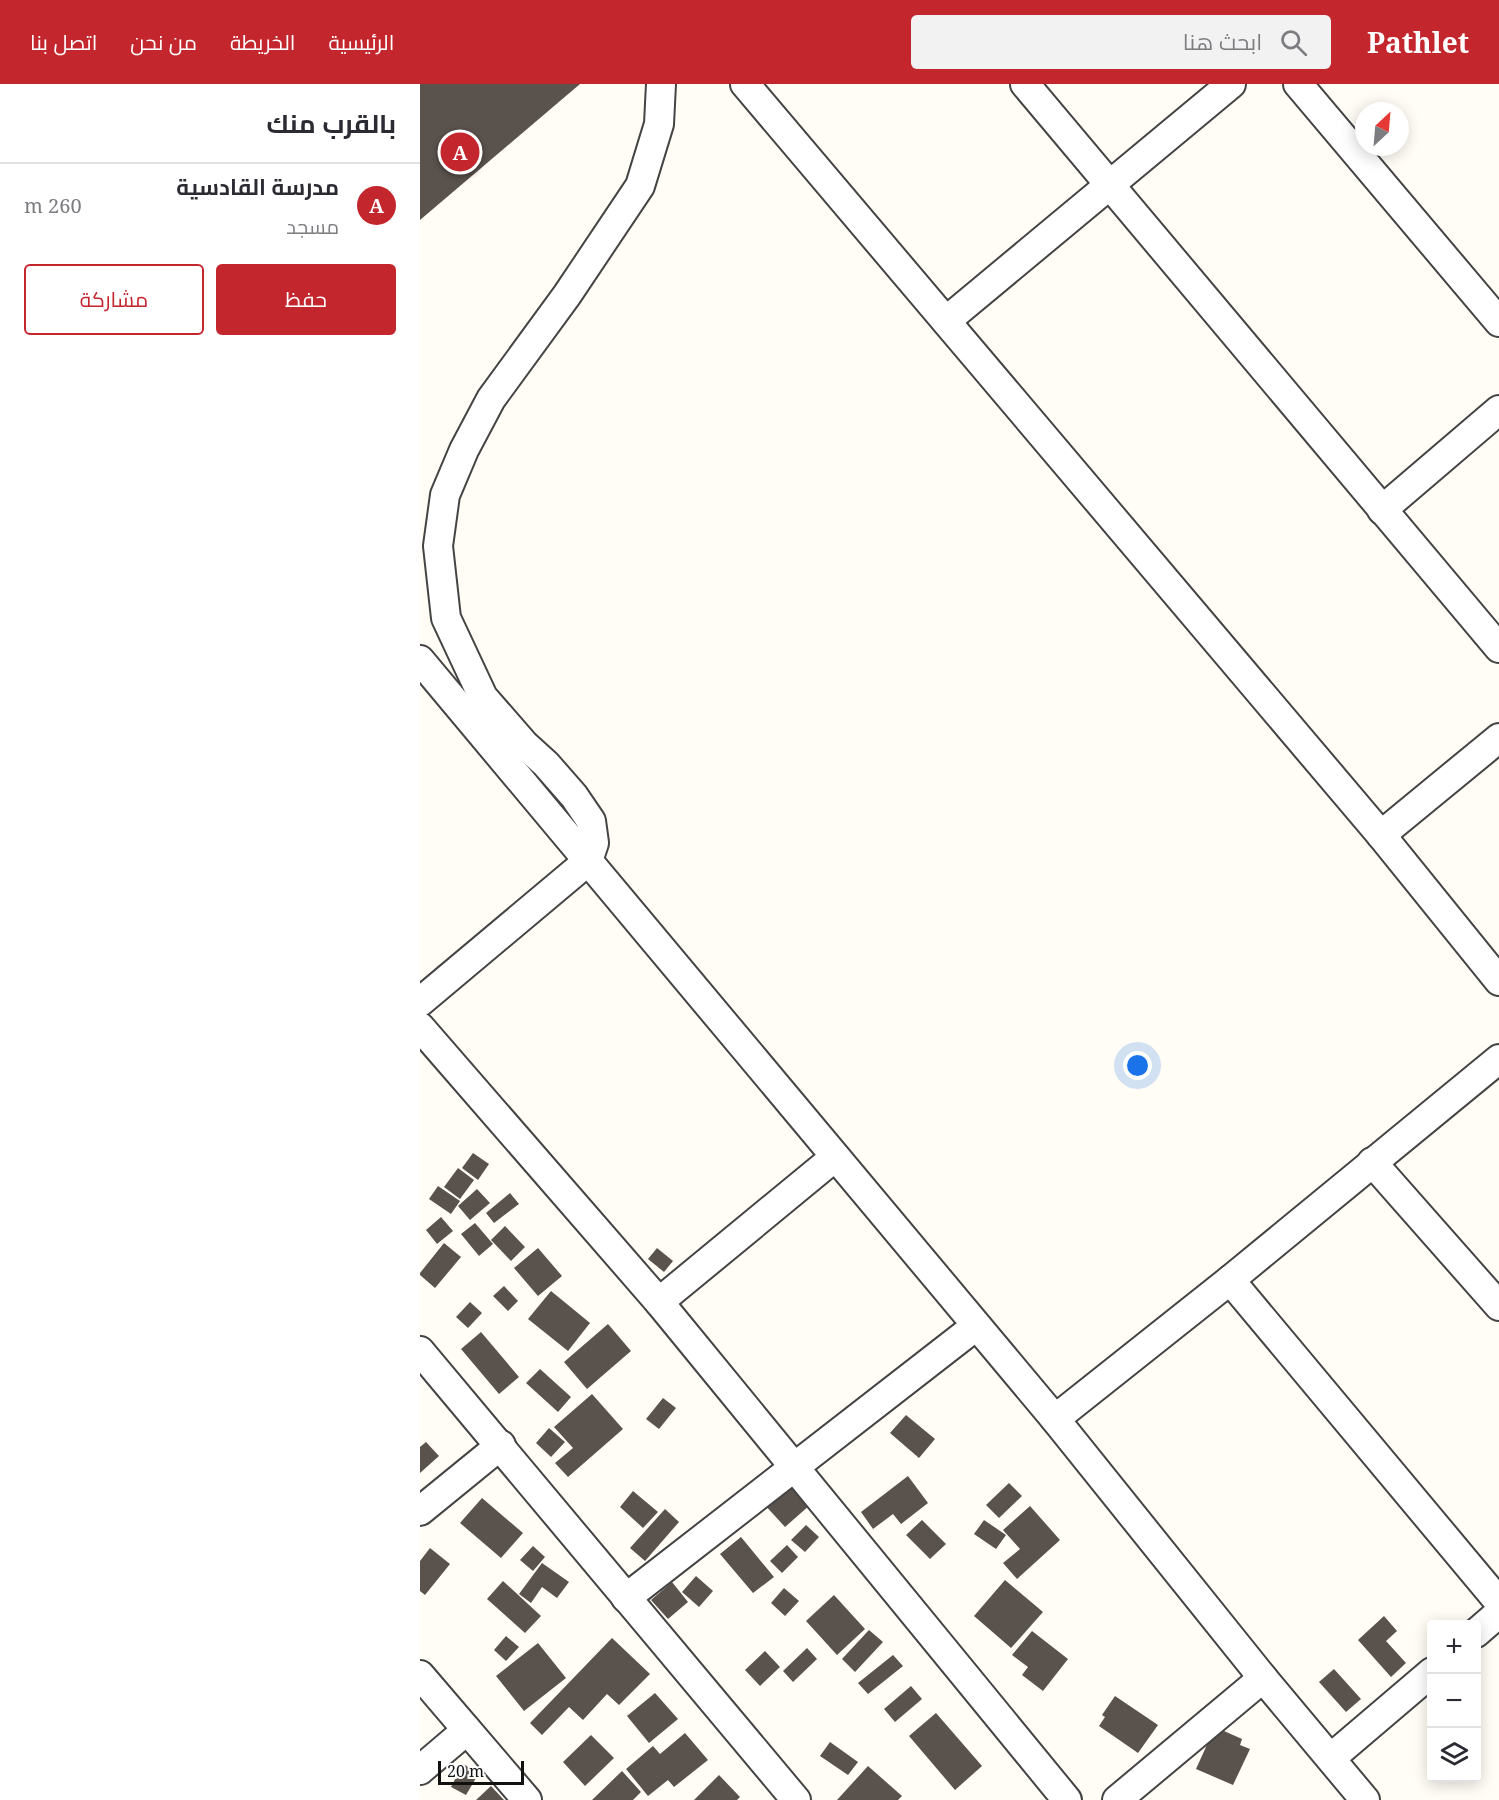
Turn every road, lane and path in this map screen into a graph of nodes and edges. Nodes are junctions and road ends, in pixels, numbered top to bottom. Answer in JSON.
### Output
{"nodes":[{"id":1,"x":661,"y":84,"type":"edge"},
{"id":2,"x":745,"y":84,"type":"edge"},
{"id":3,"x":1025,"y":84,"type":"edge"},
{"id":4,"x":1231,"y":84,"type":"edge"},
{"id":5,"x":1298,"y":84,"type":"edge"},
{"id":6,"x":1110,"y":185,"type":"junction"},
{"id":7,"x":946,"y":321,"type":"junction"},
{"id":8,"x":1499,"y":322,"type":"edge"},
{"id":9,"x":1499,"y":410,"type":"edge"},
{"id":10,"x":1382,"y":510,"type":"junction"},
{"id":11,"x":1499,"y":648,"type":"edge"},
{"id":12,"x":420,"y":660,"type":"edge"},
{"id":13,"x":1499,"y":738,"type":"edge"},
{"id":14,"x":1381,"y":835,"type":"junction"},
{"id":15,"x":588,"y":861,"type":"junction"},
{"id":16,"x":1499,"y":981,"type":"edge"},
{"id":17,"x":420,"y":1002,"type":"edge"},
{"id":18,"x":420,"y":1026,"type":"edge"},
{"id":19,"x":1499,"y":1059,"type":"edge"},
{"id":20,"x":835,"y":1157,"type":"junction"},
{"id":21,"x":1372,"y":1162,"type":"junction"},
{"id":22,"x":1230,"y":1280,"type":"junction"},
{"id":23,"x":658,"y":1302,"type":"junction"},
{"id":24,"x":1499,"y":1306,"type":"edge"},
{"id":25,"x":976,"y":1326,"type":"junction"},
{"id":26,"x":420,"y":1351,"type":"edge"},
{"id":27,"x":1055,"y":1419,"type":"junction"},
{"id":28,"x":501,"y":1445,"type":"junction"},
{"id":29,"x":793,"y":1468,"type":"junction"},
{"id":30,"x":420,"y":1511,"type":"edge"},
{"id":31,"x":626,"y":1598,"type":"junction"},
{"id":32,"x":1499,"y":1602,"type":"edge"},
{"id":33,"x":1499,"y":1613,"type":"edge"},
{"id":34,"x":1481,"y":1629,"type":"edge"},
{"id":35,"x":1429,"y":1674,"type":"edge"},
{"id":36,"x":420,"y":1675,"type":"edge"},
{"id":37,"x":1263,"y":1677,"type":"junction"},
{"id":38,"x":467,"y":1730,"type":"junction"},
{"id":39,"x":1331,"y":1758,"type":"junction"},
{"id":40,"x":420,"y":1770,"type":"edge"},
{"id":41,"x":527,"y":1800,"type":"edge"},
{"id":42,"x":796,"y":1800,"type":"edge"},
{"id":43,"x":1067,"y":1800,"type":"edge"},
{"id":44,"x":1117,"y":1800,"type":"edge"},
{"id":45,"x":1365,"y":1800,"type":"edge"}],
"edges":[{"from":1,"to":15,"type":"street"},
{"from":2,"to":7,"type":"street"},
{"from":3,"to":6,"type":"street"},
{"from":4,"to":6,"type":"street"},
{"from":5,"to":8,"type":"street"},
{"from":6,"to":7,"type":"street"},
{"from":6,"to":10,"type":"street"},
{"from":7,"to":14,"type":"street"},
{"from":9,"to":10,"type":"street"},
{"from":10,"to":11,"type":"street"},
{"from":12,"to":15,"type":"street"},
{"from":13,"to":14,"type":"street"},
{"from":14,"to":16,"type":"street"},
{"from":15,"to":17,"type":"street"},
{"from":15,"to":20,"type":"street"},
{"from":18,"to":23,"type":"street"},
{"from":19,"to":21,"type":"street"},
{"from":20,"to":23,"type":"street"},
{"from":20,"to":25,"type":"street"},
{"from":21,"to":22,"type":"street"},
{"from":21,"to":24,"type":"street"},
{"from":22,"to":27,"type":"street"},
{"from":22,"to":32,"type":"street"},
{"from":23,"to":29,"type":"street"},
{"from":25,"to":27,"type":"street"},
{"from":25,"to":29,"type":"street"},
{"from":26,"to":28,"type":"street"},
{"from":27,"to":37,"type":"street"},
{"from":28,"to":30,"type":"street"},
{"from":28,"to":31,"type":"street"},
{"from":29,"to":31,"type":"street"},
{"from":29,"to":43,"type":"street"},
{"from":31,"to":42,"type":"street"},
{"from":33,"to":34,"type":"street"},
{"from":35,"to":39,"type":"street"},
{"from":36,"to":38,"type":"street"},
{"from":37,"to":39,"type":"street"},
{"from":37,"to":44,"type":"street"},
{"from":38,"to":40,"type":"street"},
{"from":38,"to":41,"type":"street"},
{"from":39,"to":45,"type":"street"}]}
